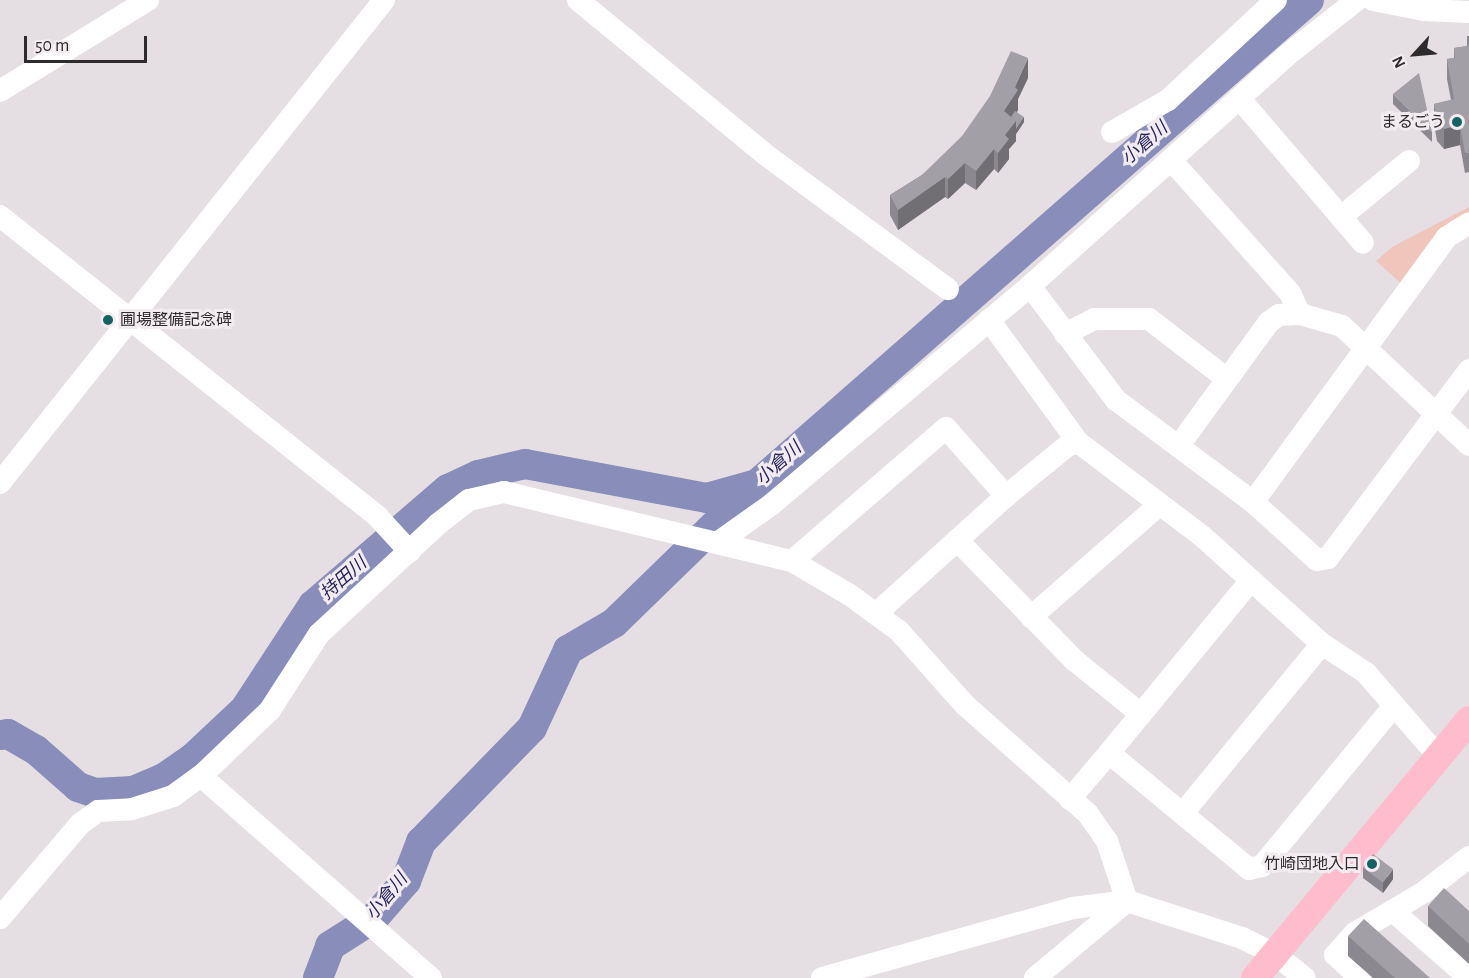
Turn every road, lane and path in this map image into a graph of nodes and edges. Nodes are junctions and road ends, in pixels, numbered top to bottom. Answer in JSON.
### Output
{"nodes":[{"id":1,"x":148,"y":0,"type":"edge"},
{"id":2,"x":384,"y":0,"type":"edge"},
{"id":3,"x":578,"y":0,"type":"edge"},
{"id":4,"x":1276,"y":0,"type":"edge"},
{"id":5,"x":1357,"y":0,"type":"edge"},
{"id":6,"x":1373,"y":0,"type":"edge"},
{"id":7,"x":1469,"y":12,"type":"edge"},
{"id":8,"x":0,"y":91,"type":"edge"},
{"id":9,"x":1240,"y":99,"type":"junction"},
{"id":10,"x":1112,"y":132,"type":"dead end"},
{"id":11,"x":1171,"y":160,"type":"junction"},
{"id":12,"x":1409,"y":160,"type":"dead end"},
{"id":13,"x":0,"y":216,"type":"edge"},
{"id":14,"x":1341,"y":217,"type":"junction"},
{"id":15,"x":1469,"y":223,"type":"edge"},
{"id":16,"x":1363,"y":243,"type":"dead end"},
{"id":17,"x":1030,"y":286,"type":"junction"},
{"id":18,"x":948,"y":289,"type":"dead end"},
{"id":19,"x":1300,"y":314,"type":"junction"},
{"id":20,"x":132,"y":319,"type":"junction"},
{"id":21,"x":989,"y":320,"type":"junction"},
{"id":22,"x":1065,"y":333,"type":"junction"},
{"id":23,"x":1368,"y":349,"type":"junction"},
{"id":24,"x":1469,"y":370,"type":"edge"},
{"id":25,"x":1227,"y":380,"type":"junction"},
{"id":26,"x":1436,"y":417,"type":"junction"},
{"id":27,"x":1078,"y":442,"type":"junction"},
{"id":28,"x":1180,"y":444,"type":"junction"},
{"id":29,"x":1469,"y":445,"type":"edge"},
{"id":30,"x":0,"y":483,"type":"edge"},
{"id":31,"x":1006,"y":496,"type":"junction"},
{"id":32,"x":1253,"y":502,"type":"junction"},
{"id":33,"x":1160,"y":504,"type":"junction"},
{"id":34,"x":957,"y":540,"type":"junction"},
{"id":35,"x":717,"y":541,"type":"junction"},
{"id":36,"x":408,"y":550,"type":"junction"},
{"id":37,"x":792,"y":561,"type":"junction"},
{"id":38,"x":1251,"y":580,"type":"junction"},
{"id":39,"x":876,"y":614,"type":"junction"},
{"id":40,"x":1031,"y":617,"type":"junction"},
{"id":41,"x":1322,"y":644,"type":"junction"},
{"id":42,"x":1393,"y":707,"type":"junction"},
{"id":43,"x":1141,"y":714,"type":"junction"},
{"id":44,"x":1469,"y":720,"type":"edge"},
{"id":45,"x":1109,"y":753,"type":"junction"},
{"id":46,"x":1439,"y":757,"type":"junction"},
{"id":47,"x":201,"y":776,"type":"junction"},
{"id":48,"x":1070,"y":799,"type":"junction"},
{"id":49,"x":1183,"y":813,"type":"junction"},
{"id":50,"x":1466,"y":866,"type":"edge"},
{"id":51,"x":1127,"y":901,"type":"junction"},
{"id":52,"x":1394,"y":912,"type":"junction"},
{"id":53,"x":0,"y":918,"type":"edge"},
{"id":54,"x":1275,"y":954,"type":"junction"},
{"id":55,"x":430,"y":978,"type":"edge"},
{"id":56,"x":822,"y":978,"type":"edge"},
{"id":57,"x":1035,"y":978,"type":"edge"},
{"id":58,"x":1255,"y":978,"type":"edge"},
{"id":59,"x":1305,"y":978,"type":"edge"},
{"id":60,"x":1360,"y":978,"type":"edge"},
{"id":61,"x":1469,"y":978,"type":"edge"}],
"edges":[{"from":1,"to":8,"type":"street"},
{"from":2,"to":20,"type":"street"},
{"from":3,"to":18,"type":"street"},
{"from":4,"to":10,"type":"street"},
{"from":5,"to":9,"type":"street"},
{"from":6,"to":7,"type":"street"},
{"from":9,"to":11,"type":"street"},
{"from":9,"to":14,"type":"street"},
{"from":11,"to":17,"type":"street"},
{"from":11,"to":19,"type":"street"},
{"from":12,"to":14,"type":"street"},
{"from":13,"to":20,"type":"street"},
{"from":14,"to":16,"type":"street"},
{"from":15,"to":23,"type":"street"},
{"from":17,"to":21,"type":"street"},
{"from":17,"to":22,"type":"street"},
{"from":19,"to":23,"type":"street"},
{"from":19,"to":25,"type":"street"},
{"from":20,"to":30,"type":"street"},
{"from":20,"to":36,"type":"street"},
{"from":21,"to":27,"type":"street"},
{"from":21,"to":35,"type":"street"},
{"from":22,"to":25,"type":"street"},
{"from":22,"to":28,"type":"street"},
{"from":23,"to":26,"type":"street"},
{"from":23,"to":32,"type":"street"},
{"from":24,"to":26,"type":"street"},
{"from":25,"to":28,"type":"street"},
{"from":26,"to":29,"type":"street"},
{"from":26,"to":32,"type":"street"},
{"from":27,"to":31,"type":"street"},
{"from":27,"to":33,"type":"street"},
{"from":28,"to":32,"type":"street"},
{"from":31,"to":34,"type":"street"},
{"from":31,"to":37,"type":"street"},
{"from":33,"to":38,"type":"street"},
{"from":33,"to":40,"type":"street"},
{"from":34,"to":39,"type":"street"},
{"from":34,"to":40,"type":"street"},
{"from":35,"to":36,"type":"street"},
{"from":35,"to":37,"type":"street"},
{"from":36,"to":47,"type":"street"},
{"from":37,"to":39,"type":"street"},
{"from":38,"to":41,"type":"street"},
{"from":38,"to":43,"type":"street"},
{"from":39,"to":48,"type":"street"},
{"from":40,"to":43,"type":"street"},
{"from":41,"to":42,"type":"street"},
{"from":41,"to":49,"type":"street"},
{"from":42,"to":46,"type":"street"},
{"from":42,"to":49,"type":"street"},
{"from":43,"to":45,"type":"street"},
{"from":44,"to":46,"type":"main road"},
{"from":45,"to":48,"type":"street"},
{"from":45,"to":49,"type":"street"},
{"from":46,"to":54,"type":"main road"},
{"from":47,"to":53,"type":"street"},
{"from":47,"to":55,"type":"street"},
{"from":48,"to":51,"type":"street"},
{"from":50,"to":52,"type":"street"},
{"from":51,"to":54,"type":"street"},
{"from":51,"to":56,"type":"street"},
{"from":51,"to":57,"type":"street"},
{"from":52,"to":60,"type":"street"},
{"from":52,"to":61,"type":"street"},
{"from":54,"to":58,"type":"main road"},
{"from":54,"to":59,"type":"street"}]}
